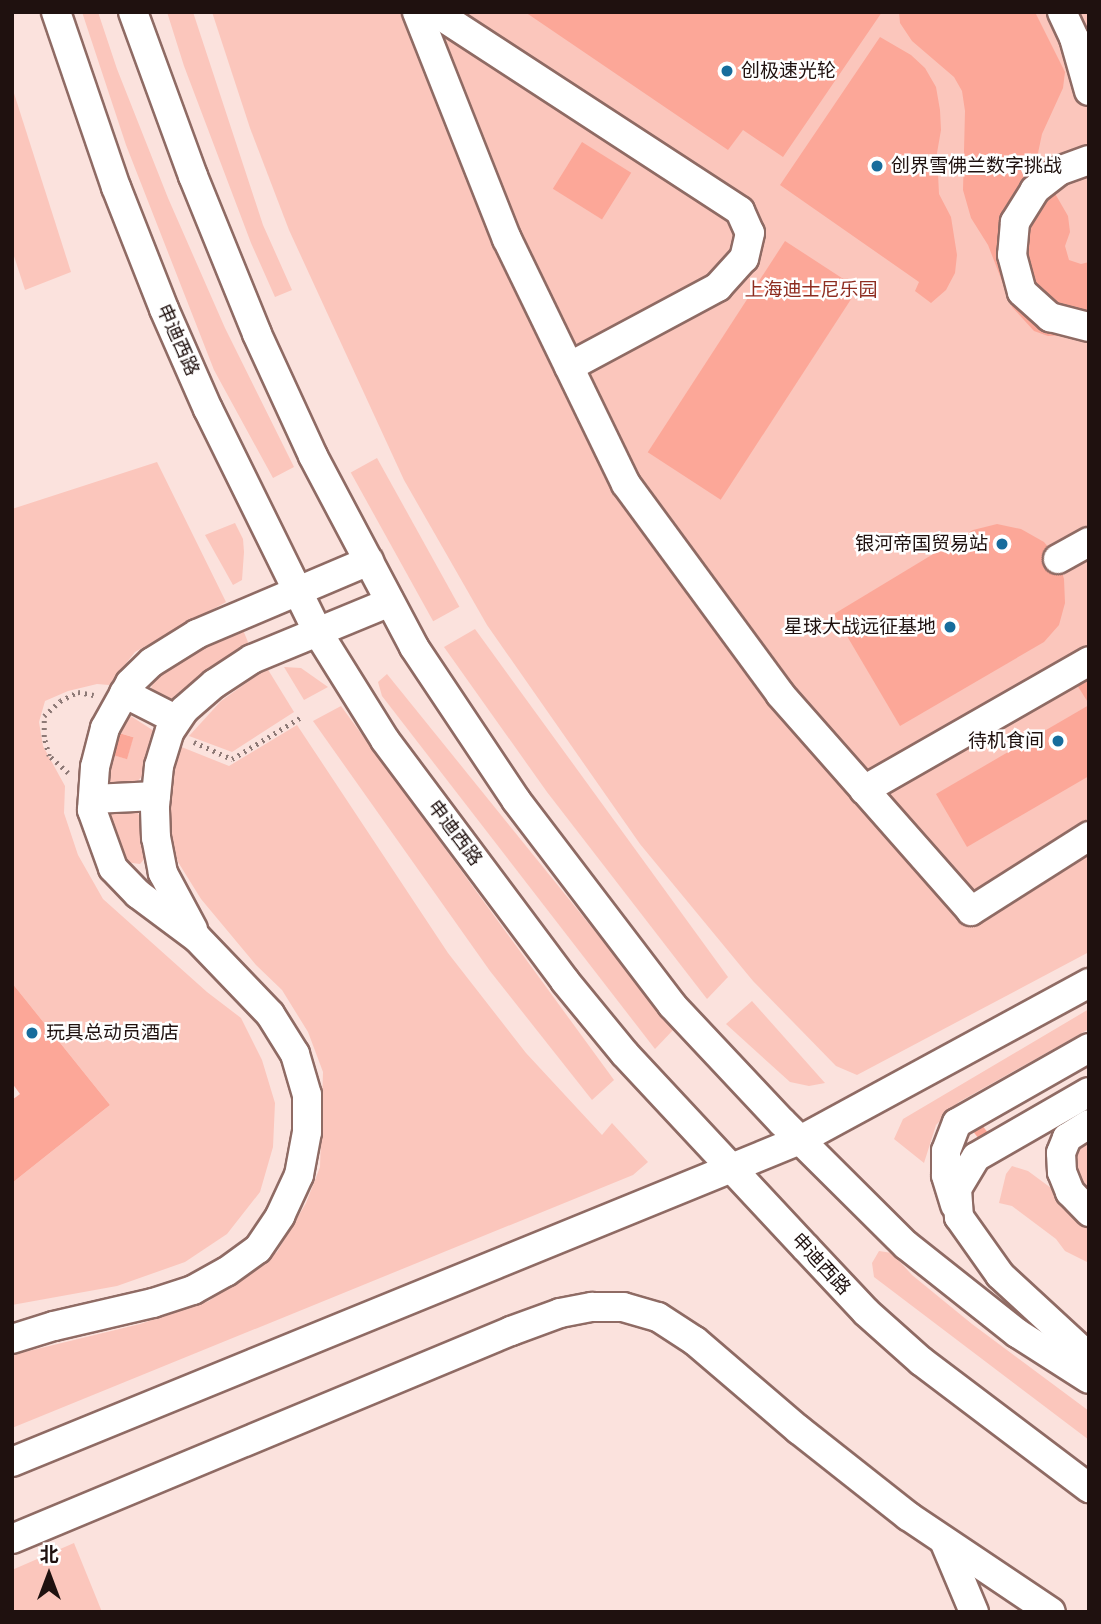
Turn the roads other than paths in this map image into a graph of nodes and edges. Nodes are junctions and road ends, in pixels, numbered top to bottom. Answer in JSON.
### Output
{"nodes":[{"id":1,"x":56,"y":12,"type":"edge"},
{"id":2,"x":133,"y":12,"type":"edge"},
{"id":3,"x":417,"y":12,"type":"edge"},
{"id":4,"x":435,"y":12,"type":"edge"},
{"id":5,"x":1062,"y":12,"type":"edge"},
{"id":6,"x":1089,"y":91,"type":"edge"},
{"id":7,"x":1089,"y":160,"type":"edge"},
{"id":8,"x":1089,"y":327,"type":"edge"},
{"id":9,"x":569,"y":367,"type":"junction"},
{"id":10,"x":1089,"y":542,"type":"edge"},
{"id":11,"x":1058,"y":559,"type":"dead end"},
{"id":12,"x":369,"y":561,"type":"junction"},
{"id":13,"x":298,"y":589,"type":"junction"},
{"id":14,"x":390,"y":602,"type":"junction"},
{"id":15,"x":317,"y":631,"type":"junction"},
{"id":16,"x":1089,"y":661,"type":"edge"},
{"id":17,"x":112,"y":694,"type":"junction"},
{"id":18,"x":182,"y":730,"type":"junction"},
{"id":19,"x":85,"y":790,"type":"junction"},
{"id":20,"x":864,"y":790,"type":"junction"},
{"id":21,"x":156,"y":796,"type":"junction"},
{"id":22,"x":1089,"y":836,"type":"edge"},
{"id":23,"x":197,"y":937,"type":"junction"},
{"id":24,"x":1089,"y":982,"type":"edge"},
{"id":25,"x":1089,"y":1048,"type":"edge"},
{"id":26,"x":1089,"y":1092,"type":"edge"},
{"id":27,"x":1089,"y":1124,"type":"edge"},
{"id":28,"x":800,"y":1140,"type":"junction"},
{"id":29,"x":733,"y":1170,"type":"junction"},
{"id":30,"x":1089,"y":1212,"type":"edge"},
{"id":31,"x":959,"y":1217,"type":"junction"},
{"id":32,"x":12,"y":1339,"type":"edge"},
{"id":33,"x":1089,"y":1357,"type":"edge"},
{"id":34,"x":1089,"y":1380,"type":"edge"},
{"id":35,"x":12,"y":1462,"type":"edge"},
{"id":36,"x":1089,"y":1488,"type":"edge"},
{"id":37,"x":12,"y":1539,"type":"edge"},
{"id":38,"x":945,"y":1543,"type":"junction"},
{"id":39,"x":974,"y":1612,"type":"edge"},
{"id":40,"x":1051,"y":1612,"type":"edge"}],
"edges":[{"from":1,"to":13,"type":"street","name":"申迪西路"},
{"from":2,"to":12,"type":"street"},
{"from":3,"to":9,"type":"street"},
{"from":4,"to":9,"type":"street"},
{"from":5,"to":6,"type":"street"},
{"from":7,"to":8,"type":"street"},
{"from":9,"to":20,"type":"street"},
{"from":10,"to":11,"type":"street"},
{"from":12,"to":13,"type":"street"},
{"from":12,"to":14,"type":"street"},
{"from":13,"to":15,"type":"street","name":"申迪西路"},
{"from":13,"to":17,"type":"street"},
{"from":14,"to":15,"type":"street"},
{"from":14,"to":28,"type":"street"},
{"from":15,"to":18,"type":"street"},
{"from":15,"to":29,"type":"street","name":"申迪西路"},
{"from":16,"to":20,"type":"street"},
{"from":17,"to":18,"type":"street"},
{"from":17,"to":19,"type":"street"},
{"from":18,"to":21,"type":"street"},
{"from":19,"to":21,"type":"street"},
{"from":19,"to":23,"type":"street"},
{"from":20,"to":22,"type":"street"},
{"from":21,"to":23,"type":"street"},
{"from":23,"to":32,"type":"street"},
{"from":24,"to":28,"type":"street"},
{"from":25,"to":31,"type":"street"},
{"from":26,"to":31,"type":"street"},
{"from":27,"to":30,"type":"street"},
{"from":28,"to":29,"type":"street"},
{"from":28,"to":34,"type":"street"},
{"from":29,"to":35,"type":"street"},
{"from":29,"to":36,"type":"street","name":"申迪西路"},
{"from":31,"to":33,"type":"street"},
{"from":37,"to":38,"type":"street"},
{"from":38,"to":39,"type":"street"},
{"from":38,"to":40,"type":"street"}]}
